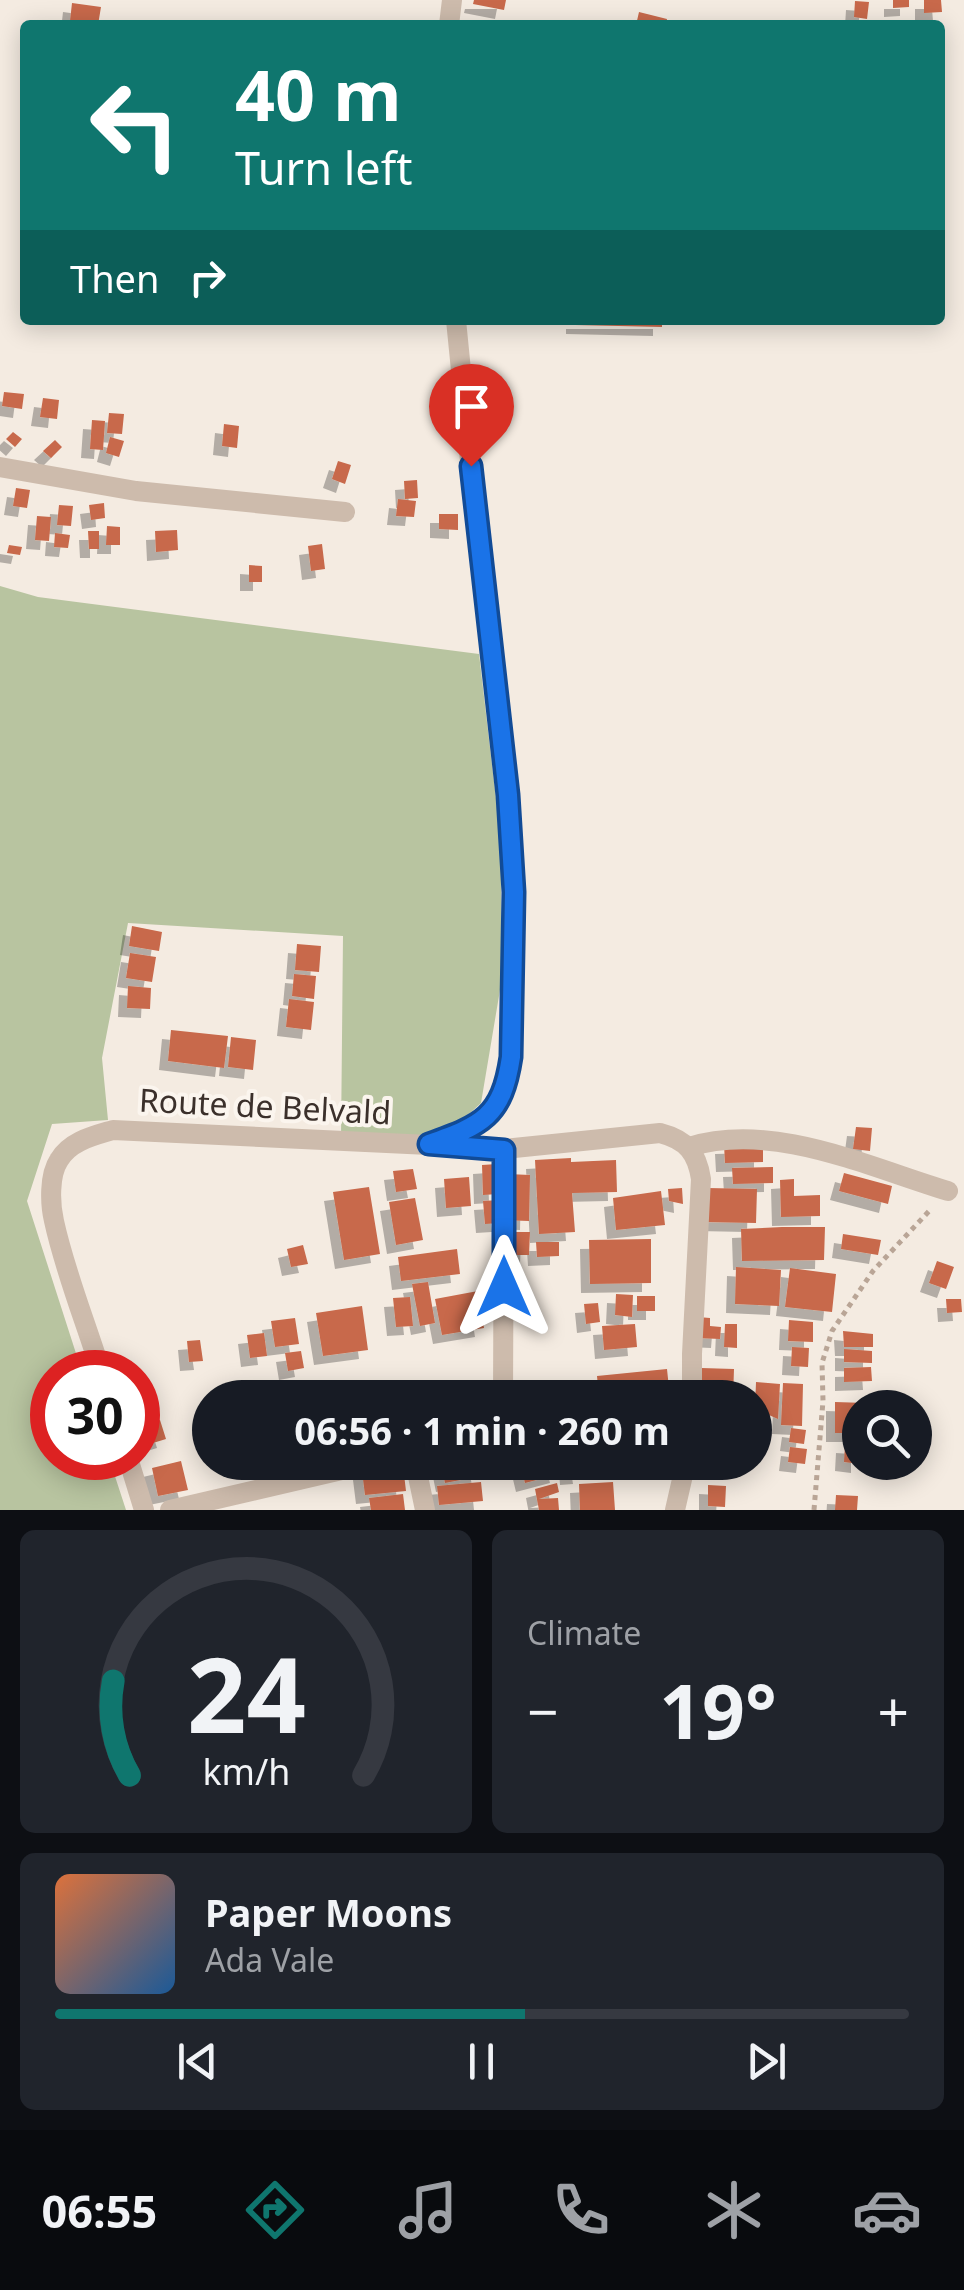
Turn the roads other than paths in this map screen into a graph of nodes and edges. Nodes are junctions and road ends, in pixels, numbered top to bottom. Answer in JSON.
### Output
{"nodes":[{"id":1,"x":456,"y":325,"type":"edge"},
{"id":2,"x":0,"y":468,"type":"edge"},
{"id":3,"x":344,"y":512,"type":"dead end"},
{"id":4,"x":429,"y":1144,"type":"junction"},
{"id":5,"x":689,"y":1147,"type":"junction"},
{"id":6,"x":504,"y":1150,"type":"junction"},
{"id":7,"x":948,"y":1191,"type":"road end"},
{"id":8,"x":94,"y":1350,"type":"edge"},
{"id":9,"x":502,"y":1380,"type":"edge"},
{"id":10,"x":692,"y":1380,"type":"edge"},
{"id":11,"x":135,"y":1480,"type":"edge"},
{"id":12,"x":299,"y":1480,"type":"edge"},
{"id":13,"x":418,"y":1480,"type":"edge"},
{"id":14,"x":682,"y":1480,"type":"edge"},
{"id":15,"x":144,"y":1510,"type":"edge"},
{"id":16,"x":170,"y":1510,"type":"edge"},
{"id":17,"x":424,"y":1510,"type":"edge"},
{"id":18,"x":675,"y":1510,"type":"edge"}],
"edges":[{"from":1,"to":4,"type":"street","name":"Route de Belvald"},
{"from":2,"to":3,"type":"street"},
{"from":4,"to":6,"type":"street"},
{"from":4,"to":8,"type":"street","name":"Route de Belvald"},
{"from":5,"to":6,"type":"street"},
{"from":5,"to":7,"type":"street"},
{"from":5,"to":10,"type":"street"},
{"from":6,"to":9,"type":"street"},
{"from":11,"to":15,"type":"street"},
{"from":12,"to":16,"type":"street"},
{"from":13,"to":17,"type":"street"},
{"from":14,"to":18,"type":"street"}]}
